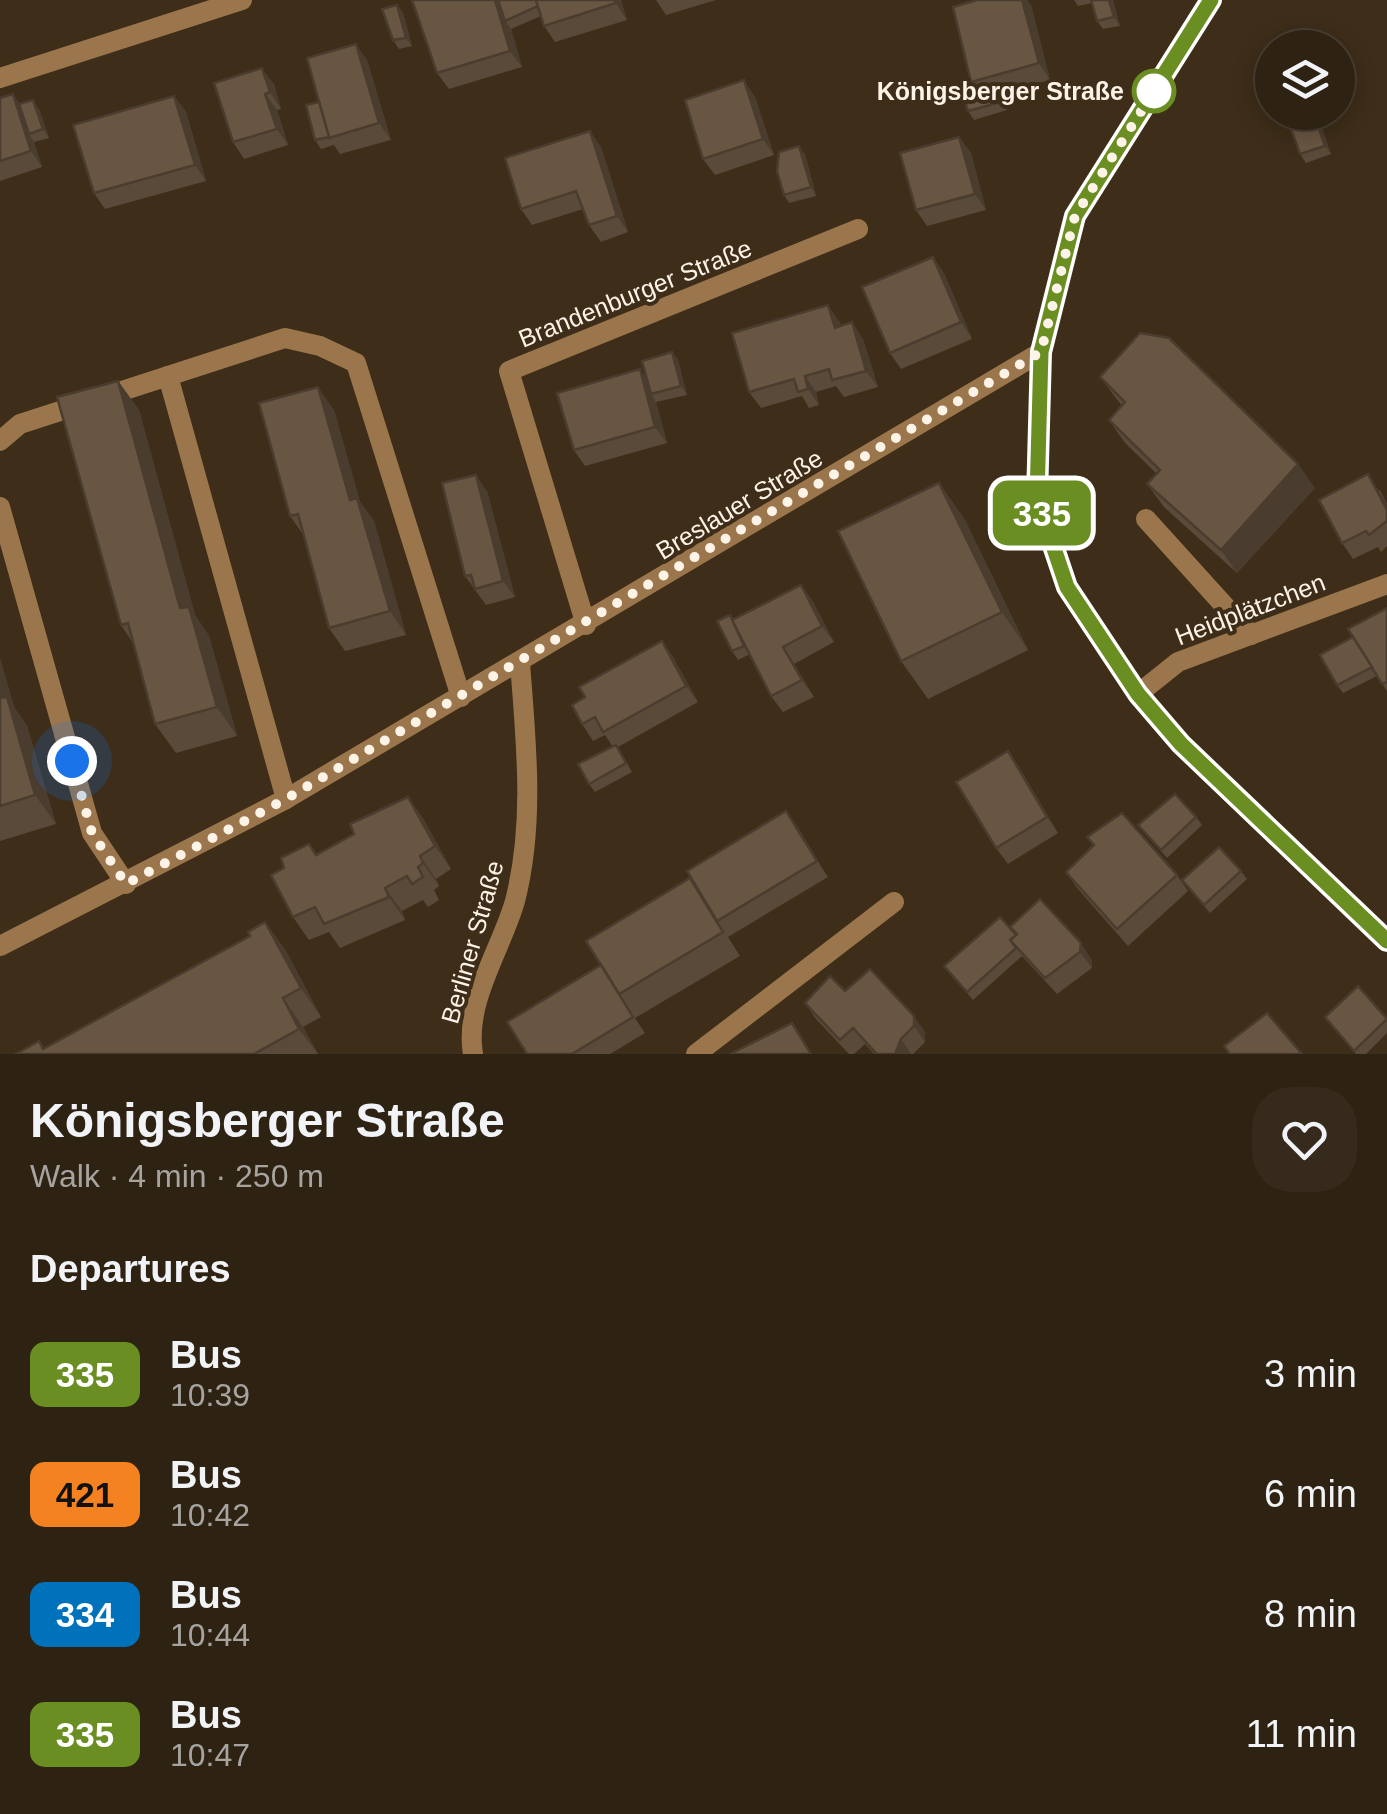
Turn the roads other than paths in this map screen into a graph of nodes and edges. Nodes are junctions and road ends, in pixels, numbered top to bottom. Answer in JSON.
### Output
{"nodes":[{"id":1,"x":242,"y":0,"type":"edge"},
{"id":2,"x":1211,"y":0,"type":"edge"},
{"id":3,"x":0,"y":78,"type":"edge"},
{"id":4,"x":858,"y":228,"type":"dead end"},
{"id":5,"x":1041,"y":352,"type":"junction"},
{"id":6,"x":168,"y":376,"type":"junction"},
{"id":7,"x":0,"y":441,"type":"edge"},
{"id":8,"x":0,"y":508,"type":"edge"},
{"id":9,"x":1146,"y":518,"type":"dead end"},
{"id":10,"x":1387,"y":584,"type":"edge"},
{"id":11,"x":586,"y":625,"type":"junction"},
{"id":12,"x":1252,"y":634,"type":"junction"},
{"id":13,"x":520,"y":663,"type":"junction"},
{"id":14,"x":1138,"y":694,"type":"junction"},
{"id":15,"x":460,"y":697,"type":"junction"},
{"id":16,"x":286,"y":799,"type":"junction"},
{"id":17,"x":126,"y":884,"type":"junction"},
{"id":18,"x":894,"y":902,"type":"dead end"},
{"id":19,"x":1387,"y":941,"type":"edge"},
{"id":20,"x":0,"y":946,"type":"edge"},
{"id":21,"x":473,"y":1054,"type":"edge"},
{"id":22,"x":696,"y":1054,"type":"edge"}],
"edges":[{"from":1,"to":3,"type":"street"},
{"from":2,"to":5,"type":"main road"},
{"from":4,"to":11,"type":"street","name":"Brandenburger Straße"},
{"from":5,"to":11,"type":"street","name":"Breslauer Straße"},
{"from":5,"to":14,"type":"main road"},
{"from":6,"to":7,"type":"street"},
{"from":6,"to":15,"type":"street"},
{"from":6,"to":16,"type":"street"},
{"from":8,"to":17,"type":"street"},
{"from":9,"to":12,"type":"street"},
{"from":10,"to":12,"type":"street","name":"Heidplätzchen"},
{"from":11,"to":13,"type":"street","name":"Breslauer Straße"},
{"from":12,"to":14,"type":"street","name":"Heidplätzchen"},
{"from":13,"to":15,"type":"street","name":"Breslauer Straße"},
{"from":13,"to":21,"type":"street","name":"Berliner Straße"},
{"from":14,"to":19,"type":"main road"},
{"from":15,"to":16,"type":"street","name":"Breslauer Straße"},
{"from":16,"to":17,"type":"street","name":"Breslauer Straße"},
{"from":17,"to":20,"type":"street","name":"Breslauer Straße"},
{"from":18,"to":22,"type":"street"}]}
